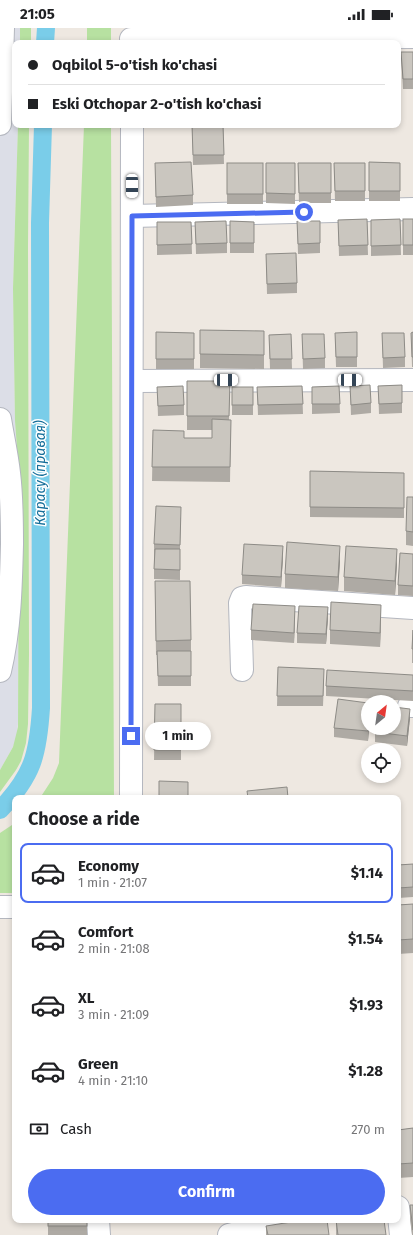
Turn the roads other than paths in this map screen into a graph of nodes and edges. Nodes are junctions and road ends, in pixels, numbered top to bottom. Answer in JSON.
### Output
{"nodes":[{"id":1,"x":3,"y":28,"type":"edge"},
{"id":2,"x":131,"y":37,"type":"edge"},
{"id":3,"x":413,"y":37,"type":"edge"},
{"id":4,"x":1,"y":95,"type":"edge"},
{"id":5,"x":0,"y":124,"type":"edge"},
{"id":6,"x":132,"y":128,"type":"edge"},
{"id":7,"x":413,"y":209,"type":"edge"},
{"id":8,"x":132,"y":216,"type":"junction"},
{"id":9,"x":413,"y":380,"type":"edge"},
{"id":10,"x":132,"y":381,"type":"junction"},
{"id":11,"x":0,"y":419,"type":"edge"},
{"id":12,"x":6,"y":577,"type":"edge"},
{"id":13,"x":413,"y":608,"type":"edge"},
{"id":14,"x":242,"y":670,"type":"dead end"},
{"id":15,"x":0,"y":671,"type":"edge"},
{"id":16,"x":131,"y":795,"type":"edge"},
{"id":17,"x":0,"y":907,"type":"edge"},
{"id":18,"x":12,"y":907,"type":"edge"},
{"id":19,"x":413,"y":1202,"type":"edge"},
{"id":20,"x":401,"y":1205,"type":"edge"},
{"id":21,"x":98,"y":1223,"type":"edge"},
{"id":22,"x":293,"y":1223,"type":"edge"},
{"id":23,"x":400,"y":1223,"type":"edge"},
{"id":24,"x":254,"y":1232,"type":"edge"},
{"id":25,"x":99,"y":1235,"type":"edge"},
{"id":26,"x":229,"y":1235,"type":"edge"},
{"id":27,"x":401,"y":1235,"type":"edge"}],
"edges":[{"from":1,"to":4,"type":"street"},
{"from":2,"to":3,"type":"street"},
{"from":4,"to":5,"type":"street"},
{"from":6,"to":8,"type":"street"},
{"from":7,"to":8,"type":"street"},
{"from":8,"to":10,"type":"street"},
{"from":9,"to":10,"type":"street"},
{"from":10,"to":16,"type":"street"},
{"from":11,"to":12,"type":"street"},
{"from":12,"to":15,"type":"street"},
{"from":13,"to":14,"type":"street"},
{"from":17,"to":18,"type":"street"},
{"from":19,"to":20,"type":"street"},
{"from":21,"to":25,"type":"street"},
{"from":22,"to":24,"type":"street"},
{"from":23,"to":27,"type":"street"},
{"from":24,"to":26,"type":"street"}]}
